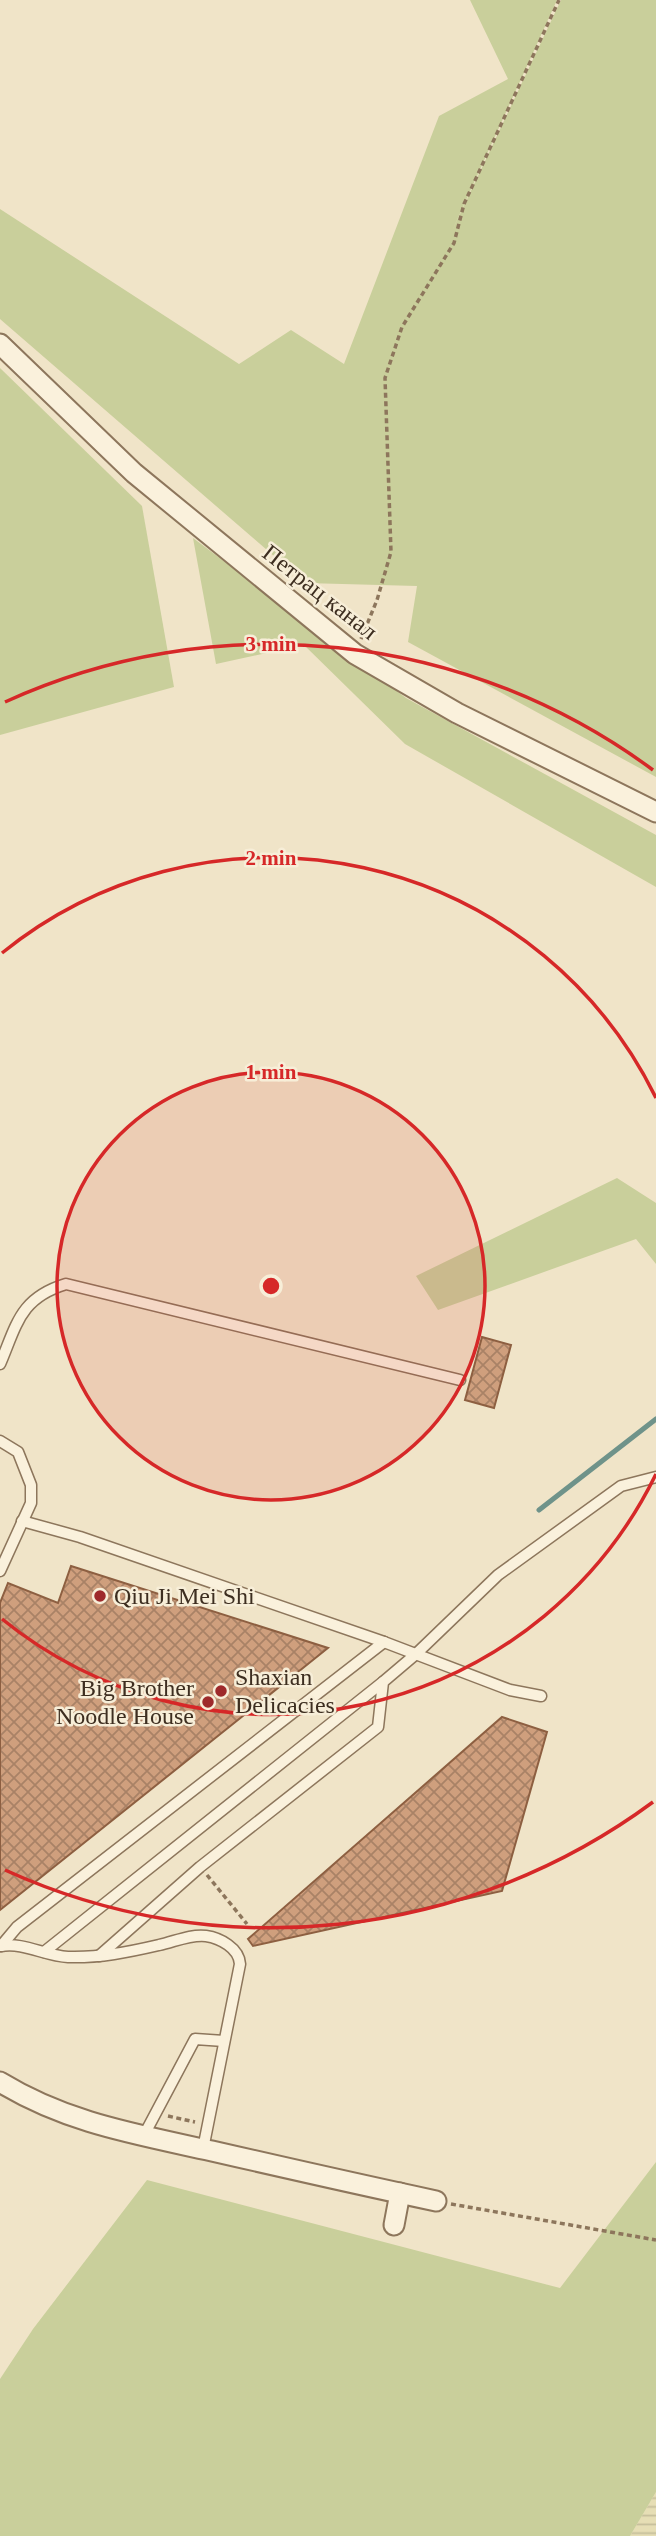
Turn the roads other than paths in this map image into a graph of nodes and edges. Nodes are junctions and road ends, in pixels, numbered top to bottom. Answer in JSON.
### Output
{"nodes":[{"id":1,"x":0,"y":344,"type":"edge"},
{"id":2,"x":656,"y":812,"type":"edge"},
{"id":3,"x":0,"y":1364,"type":"edge"},
{"id":4,"x":460,"y":1381,"type":"dead end"},
{"id":5,"x":0,"y":1441,"type":"edge"},
{"id":6,"x":656,"y":1477,"type":"edge"},
{"id":7,"x":22,"y":1521,"type":"junction"},
{"id":8,"x":0,"y":1571,"type":"edge"},
{"id":9,"x":384,"y":1642,"type":"junction"},
{"id":10,"x":416,"y":1654,"type":"junction"},
{"id":11,"x":383,"y":1682,"type":"junction"},
{"id":12,"x":541,"y":1696,"type":"dead end"},
{"id":13,"x":1,"y":1946,"type":"edge"},
{"id":14,"x":44,"y":1952,"type":"junction"},
{"id":15,"x":99,"y":1956,"type":"junction"},
{"id":16,"x":224,"y":2041,"type":"junction"},
{"id":17,"x":0,"y":2082,"type":"edge"},
{"id":18,"x":143,"y":2138,"type":"junction"},
{"id":19,"x":203,"y":2149,"type":"junction"},
{"id":20,"x":400,"y":2193,"type":"junction"},
{"id":21,"x":436,"y":2201,"type":"road end"},
{"id":22,"x":394,"y":2225,"type":"dead end"}],
"edges":[{"from":1,"to":2,"type":"street","name":"Петрац канал"},
{"from":3,"to":4,"type":"lane"},
{"from":5,"to":7,"type":"lane"},
{"from":6,"to":10,"type":"lane"},
{"from":7,"to":8,"type":"lane"},
{"from":7,"to":9,"type":"lane"},
{"from":9,"to":10,"type":"lane"},
{"from":9,"to":13,"type":"lane"},
{"from":10,"to":11,"type":"lane"},
{"from":10,"to":12,"type":"lane"},
{"from":11,"to":14,"type":"lane"},
{"from":11,"to":15,"type":"lane"},
{"from":13,"to":14,"type":"lane"},
{"from":14,"to":15,"type":"lane"},
{"from":15,"to":16,"type":"lane"},
{"from":16,"to":18,"type":"lane"},
{"from":16,"to":19,"type":"lane"},
{"from":17,"to":18,"type":"street"},
{"from":18,"to":19,"type":"street"},
{"from":19,"to":20,"type":"street"},
{"from":20,"to":21,"type":"street"},
{"from":20,"to":22,"type":"street"}]}
